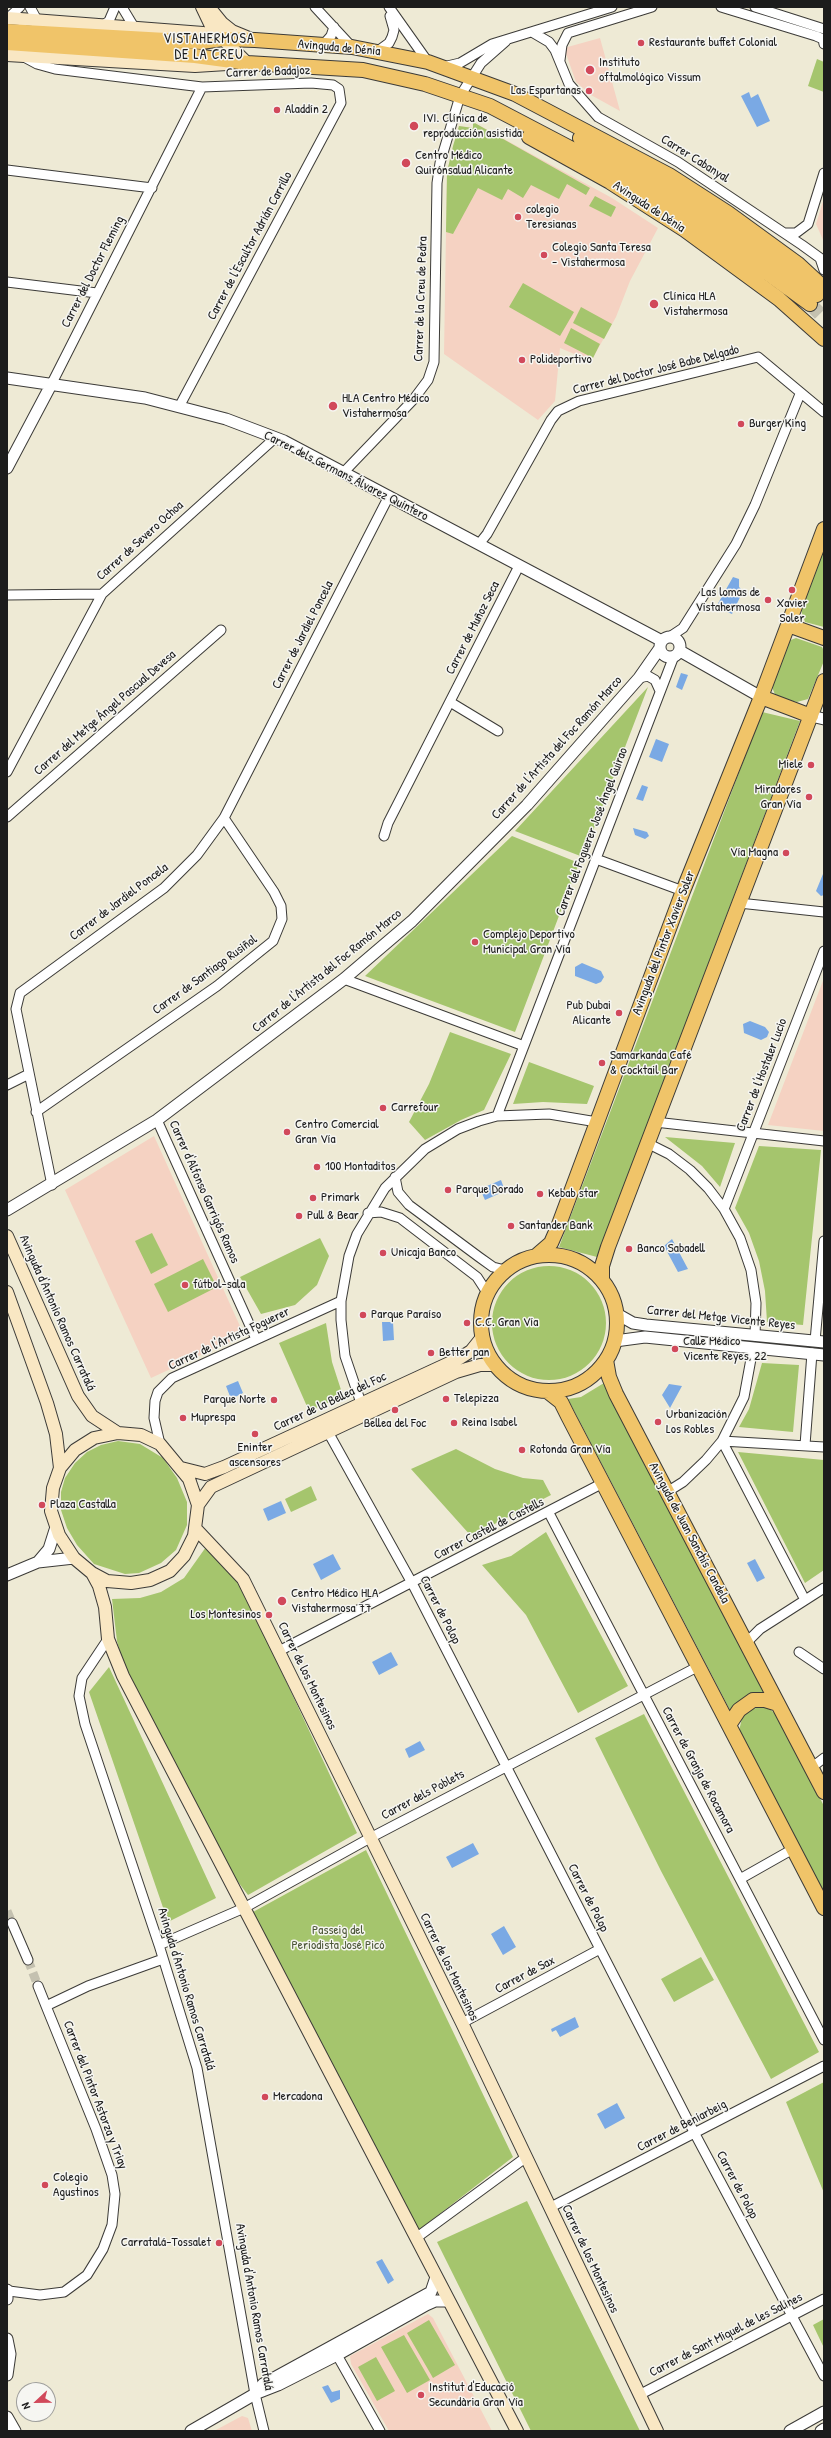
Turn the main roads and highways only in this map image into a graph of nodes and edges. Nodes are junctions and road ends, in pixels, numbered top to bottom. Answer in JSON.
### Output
{"nodes":[{"id":1,"x":201,"y":7,"type":"edge"},
{"id":2,"x":209,"y":7,"type":"edge"},
{"id":3,"x":7,"y":22,"type":"edge"},
{"id":4,"x":190,"y":32,"type":"junction"},
{"id":5,"x":223,"y":39,"type":"junction"},
{"id":6,"x":256,"y":40,"type":"junction"},
{"id":7,"x":7,"y":43,"type":"edge"},
{"id":8,"x":7,"y":55,"type":"edge"},
{"id":9,"x":247,"y":63,"type":"junction"},
{"id":10,"x":460,"y":96,"type":"junction"},
{"id":11,"x":817,"y":296,"type":"edge"},
{"id":12,"x":824,"y":339,"type":"edge"},
{"id":13,"x":824,"y":529,"type":"edge"},
{"id":14,"x":788,"y":625,"type":"junction"},
{"id":15,"x":824,"y":638,"type":"edge"},
{"id":16,"x":823,"y":690,"type":"edge"},
{"id":17,"x":761,"y":697,"type":"junction"},
{"id":18,"x":817,"y":717,"type":"edge"},
{"id":19,"x":7,"y":1236,"type":"edge"},
{"id":20,"x":536,"y":1256,"type":"junction"},
{"id":21,"x":602,"y":1279,"type":"junction"},
{"id":22,"x":7,"y":1292,"type":"edge"},
{"id":23,"x":483,"y":1336,"type":"junction"},
{"id":24,"x":606,"y":1360,"type":"junction"},
{"id":25,"x":496,"y":1365,"type":"junction"},
{"id":26,"x":547,"y":1391,"type":"junction"},
{"id":27,"x":118,"y":1433,"type":"junction"},
{"id":28,"x":60,"y":1468,"type":"junction"},
{"id":29,"x":181,"y":1468,"type":"junction"},
{"id":30,"x":198,"y":1505,"type":"junction"},
{"id":31,"x":196,"y":1529,"type":"junction"},
{"id":32,"x":92,"y":1573,"type":"junction"},
{"id":33,"x":778,"y":1704,"type":"junction"},
{"id":34,"x":729,"y":1725,"type":"junction"},
{"id":35,"x":824,"y":1792,"type":"edge"},
{"id":36,"x":824,"y":1908,"type":"edge"},
{"id":37,"x":517,"y":2431,"type":"edge"},
{"id":38,"x":657,"y":2431,"type":"edge"}],
"edges":[{"from":1,"to":4,"type":"main road"},
{"from":1,"to":5,"type":"main road"},
{"from":2,"to":6,"type":"main road"},
{"from":3,"to":4,"type":"main road","name":"Avinguda de Dénia"},
{"from":3,"to":5,"type":"main road","name":"Avinguda de Dénia"},
{"from":4,"to":5,"type":"main road","name":"Avinguda de Dénia"},
{"from":5,"to":6,"type":"main road","name":"Avinguda de Dénia"},
{"from":5,"to":9,"type":"main road"},
{"from":6,"to":11,"type":"main road","name":"Avinguda de Dénia"},
{"from":7,"to":9,"type":"main road","name":"Avinguda de Dénia"},
{"from":8,"to":9,"type":"main road","name":"Avinguda de Dénia"},
{"from":9,"to":10,"type":"main road","name":"Avinguda de Dénia"},
{"from":10,"to":11,"type":"main road","name":"Avinguda de Dénia"},
{"from":10,"to":12,"type":"main road","name":"Avinguda de Dénia"},
{"from":13,"to":14,"type":"main road","name":"Avinguda del Pintor Xavier Soler"},
{"from":14,"to":15,"type":"main road"},
{"from":14,"to":17,"type":"main road","name":"Avinguda del Pintor Xavier Soler"},
{"from":16,"to":18,"type":"main road"},
{"from":17,"to":18,"type":"main road","name":"Carrer dels Germans Álvarez Quintero"},
{"from":17,"to":20,"type":"main road","name":"Avinguda del Pintor Xavier Soler"},
{"from":18,"to":21,"type":"main road"},
{"from":19,"to":27,"type":"main road","name":"Avinguda d'Antonio Ramos Carratalá"},
{"from":20,"to":21,"type":"main road"},
{"from":20,"to":23,"type":"main road"},
{"from":21,"to":24,"type":"main road"},
{"from":22,"to":28,"type":"main road"},
{"from":23,"to":25,"type":"main road"},
{"from":23,"to":29,"type":"main road","name":"Carrer de la Bellea del Foc"},
{"from":24,"to":26,"type":"main road"},
{"from":24,"to":33,"type":"main road","name":"Avinguda de Juan Sanchís Candela"},
{"from":25,"to":26,"type":"main road"},
{"from":25,"to":30,"type":"main road","name":"Carrer de la Bellea del Foc"},
{"from":26,"to":34,"type":"main road"},
{"from":27,"to":28,"type":"main road"},
{"from":27,"to":29,"type":"main road"},
{"from":28,"to":32,"type":"main road"},
{"from":29,"to":30,"type":"main road"},
{"from":30,"to":31,"type":"main road"},
{"from":31,"to":32,"type":"main road"},
{"from":31,"to":38,"type":"main road","name":"Carrer de los Montesinos"},
{"from":32,"to":37,"type":"main road"},
{"from":33,"to":34,"type":"main road"},
{"from":33,"to":35,"type":"main road","name":"Avinguda de Juan Sanchís Candela"},
{"from":34,"to":36,"type":"main road"}]}
